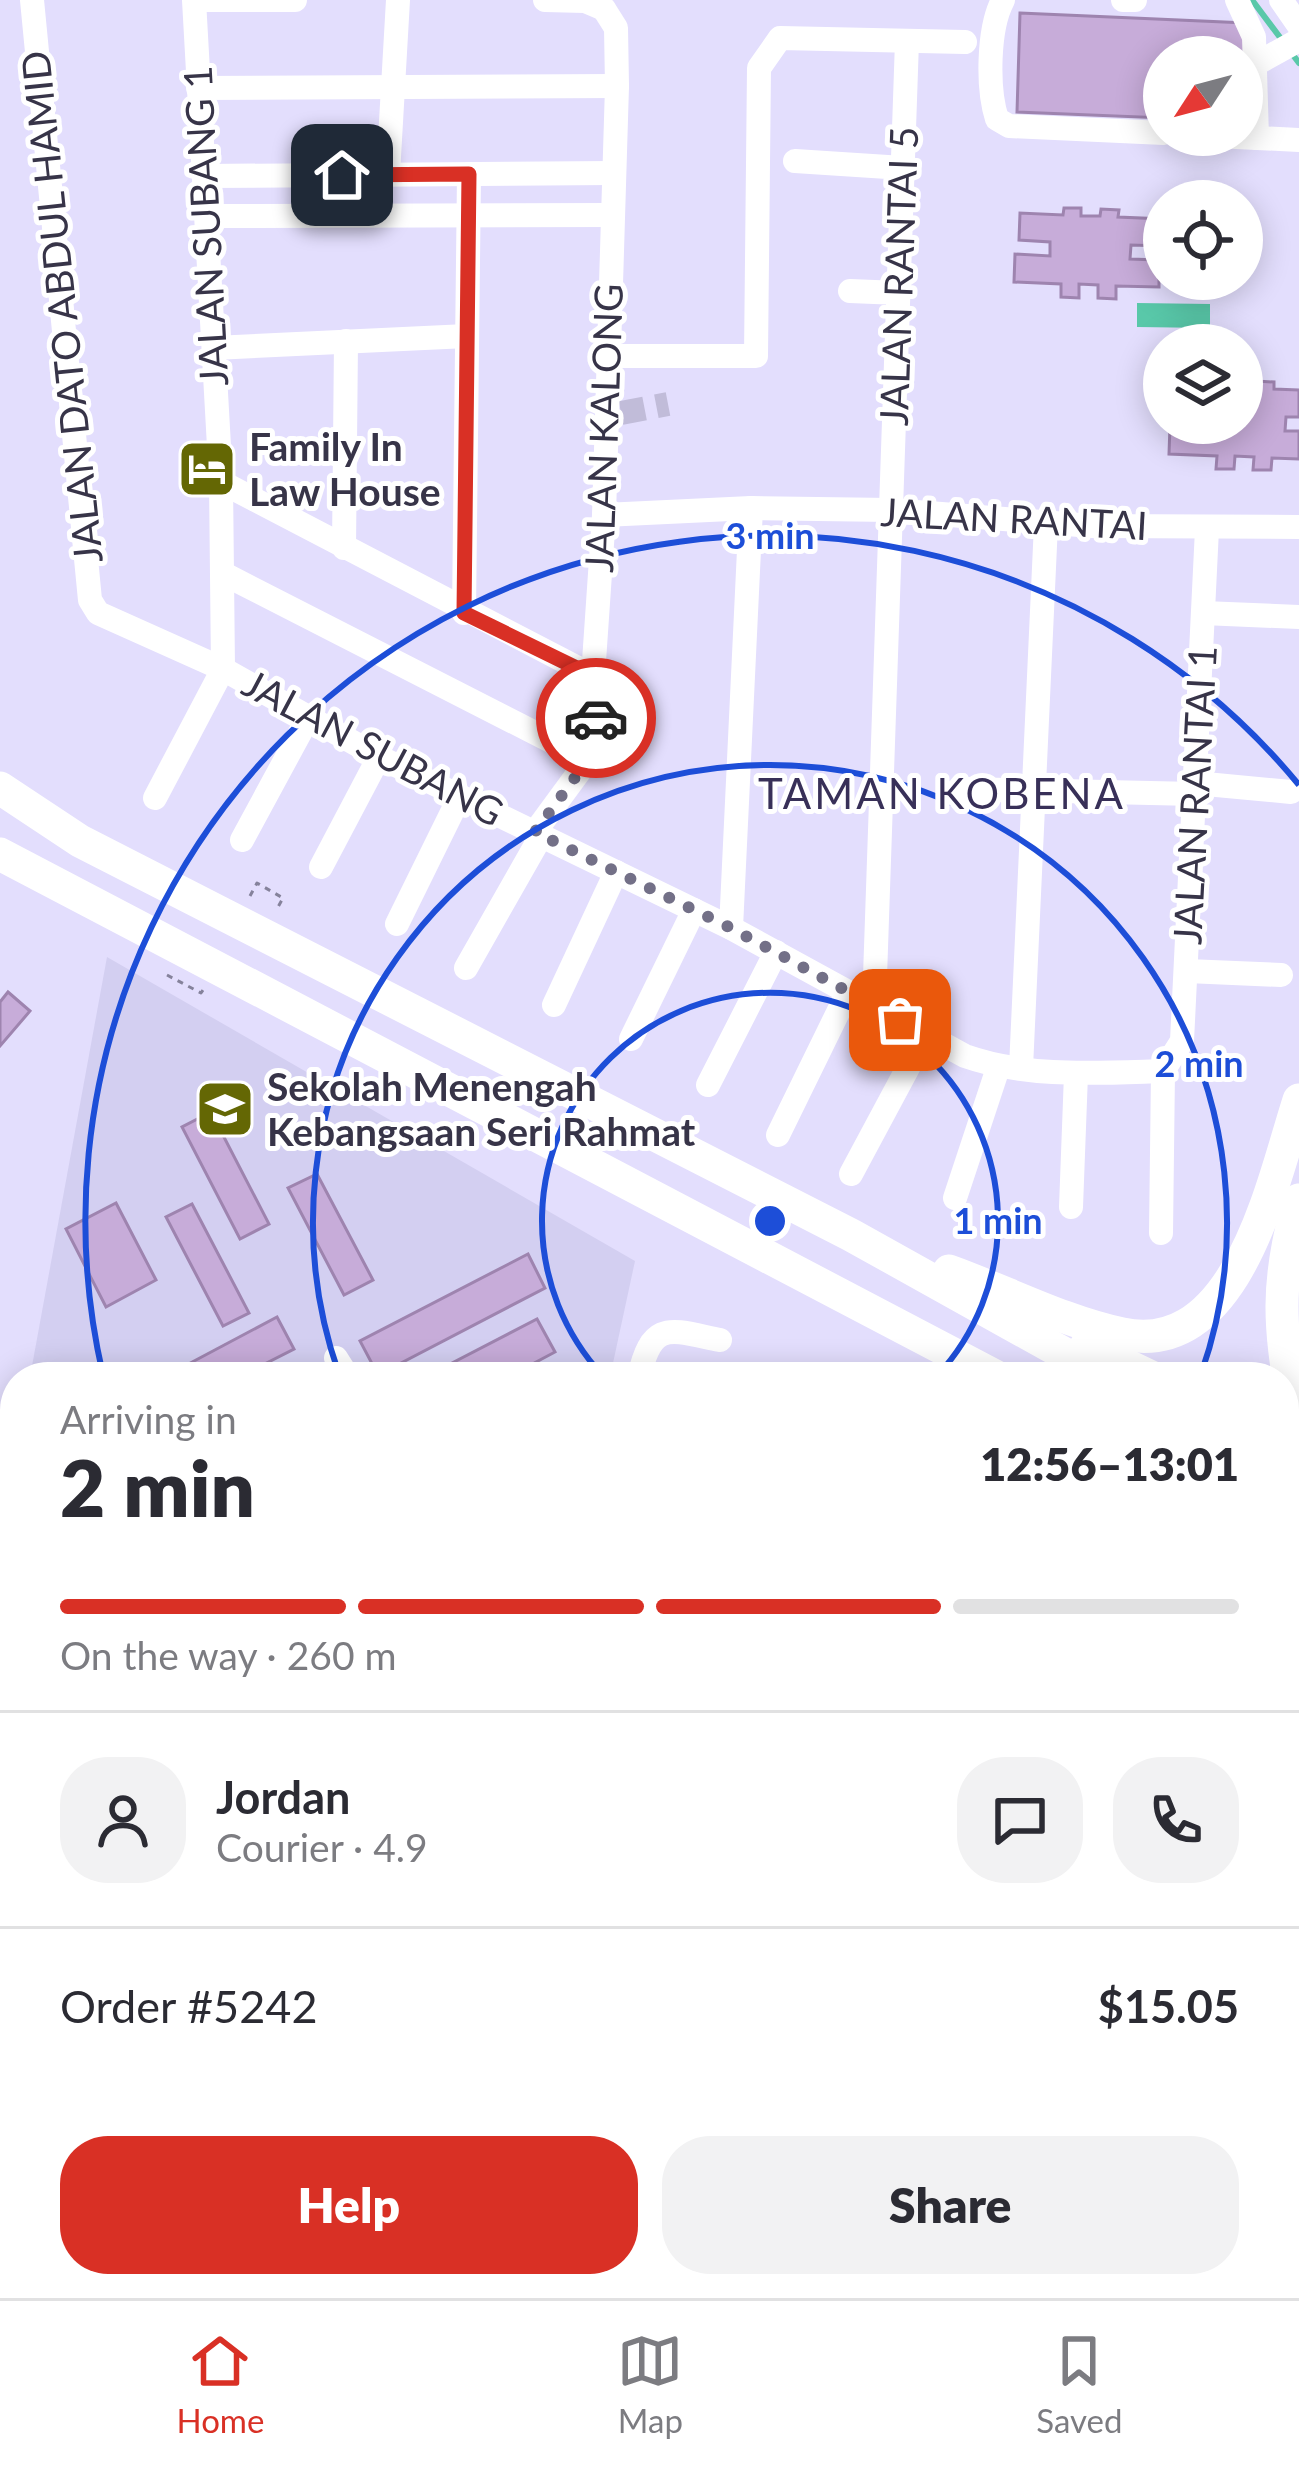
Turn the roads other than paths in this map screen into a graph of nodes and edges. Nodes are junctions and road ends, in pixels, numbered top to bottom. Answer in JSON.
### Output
{"nodes":[{"id":1,"x":32,"y":0,"type":"edge"},
{"id":2,"x":194,"y":0,"type":"edge"},
{"id":3,"x":204,"y":0,"type":"edge"},
{"id":4,"x":295,"y":0,"type":"edge"},
{"id":5,"x":398,"y":0,"type":"edge"},
{"id":6,"x":545,"y":0,"type":"edge"},
{"id":7,"x":1003,"y":0,"type":"edge"},
{"id":8,"x":1123,"y":0,"type":"edge"},
{"id":9,"x":1135,"y":0,"type":"edge"},
{"id":10,"x":1237,"y":0,"type":"edge"},
{"id":11,"x":1281,"y":0,"type":"edge"},
{"id":12,"x":609,"y":4,"type":"edge"},
{"id":13,"x":1299,"y":26,"type":"edge"},
{"id":14,"x":1299,"y":40,"type":"edge"},
{"id":15,"x":907,"y":41,"type":"junction"},
{"id":16,"x":965,"y":42,"type":"dead end"},
{"id":17,"x":1265,"y":60,"type":"junction"},
{"id":18,"x":1263,"y":77,"type":"edge"},
{"id":19,"x":393,"y":84,"type":"junction"},
{"id":20,"x":617,"y":86,"type":"junction"},
{"id":21,"x":198,"y":88,"type":"junction"},
{"id":22,"x":1143,"y":133,"type":"edge"},
{"id":23,"x":1263,"y":138,"type":"edge"},
{"id":24,"x":1299,"y":140,"type":"edge"},
{"id":25,"x":795,"y":161,"type":"dead end"},
{"id":26,"x":903,"y":168,"type":"junction"},
{"id":27,"x":613,"y":173,"type":"junction"},
{"id":28,"x":388,"y":174,"type":"junction"},
{"id":29,"x":469,"y":174,"type":"junction"},
{"id":30,"x":205,"y":176,"type":"junction"},
{"id":31,"x":468,"y":215,"type":"junction"},
{"id":32,"x":612,"y":215,"type":"junction"},
{"id":33,"x":207,"y":216,"type":"junction"},
{"id":34,"x":850,"y":291,"type":"dead end"},
{"id":35,"x":898,"y":293,"type":"junction"},
{"id":36,"x":467,"y":336,"type":"junction"},
{"id":37,"x":346,"y":341,"type":"junction"},
{"id":38,"x":214,"y":348,"type":"junction"},
{"id":39,"x":606,"y":356,"type":"junction"},
{"id":40,"x":221,"y":482,"type":"junction"},
{"id":41,"x":751,"y":508,"type":"junction"},
{"id":42,"x":891,"y":510,"type":"junction"},
{"id":43,"x":604,"y":515,"type":"junction"},
{"id":44,"x":1046,"y":524,"type":"junction"},
{"id":45,"x":1299,"y":527,"type":"edge"},
{"id":46,"x":1208,"y":529,"type":"junction"},
{"id":47,"x":344,"y":548,"type":"junction"},
{"id":48,"x":222,"y":573,"type":"junction"},
{"id":49,"x":98,"y":613,"type":"joint"},
{"id":50,"x":464,"y":613,"type":"junction"},
{"id":51,"x":1203,"y":614,"type":"junction"},
{"id":52,"x":1299,"y":617,"type":"edge"},
{"id":53,"x":223,"y":669,"type":"junction"},
{"id":54,"x":593,"y":676,"type":"junction"},
{"id":55,"x":308,"y":718,"type":"junction"},
{"id":56,"x":379,"y":757,"type":"junction"},
{"id":57,"x":586,"y":759,"type":"junction"},
{"id":58,"x":1034,"y":787,"type":"junction"},
{"id":59,"x":0,"y":788,"type":"edge"},
{"id":60,"x":1195,"y":788,"type":"junction"},
{"id":61,"x":965,"y":789,"type":"dead end"},
{"id":62,"x":1291,"y":792,"type":"dead end"},
{"id":63,"x":460,"y":796,"type":"junction"},
{"id":64,"x":155,"y":798,"type":"dead end"},
{"id":65,"x":538,"y":834,"type":"junction"},
{"id":66,"x":242,"y":840,"type":"dead end"},
{"id":67,"x":0,"y":854,"type":"edge"},
{"id":68,"x":322,"y":867,"type":"dead end"},
{"id":69,"x":616,"y":872,"type":"junction"},
{"id":70,"x":694,"y":910,"type":"junction"},
{"id":71,"x":397,"y":924,"type":"dead end"},
{"id":72,"x":731,"y":928,"type":"junction"},
{"id":73,"x":776,"y":952,"type":"junction"},
{"id":74,"x":466,"y":968,"type":"dead end"},
{"id":75,"x":1187,"y":971,"type":"junction"},
{"id":76,"x":1281,"y":975,"type":"dead end"},
{"id":77,"x":848,"y":992,"type":"junction"},
{"id":78,"x":554,"y":1005,"type":"dead end"},
{"id":79,"x":874,"y":1006,"type":"junction"},
{"id":80,"x":926,"y":1034,"type":"junction"},
{"id":81,"x":631,"y":1039,"type":"dead end"},
{"id":82,"x":1168,"y":1065,"type":"junction"},
{"id":83,"x":1010,"y":1068,"type":"junction"},
{"id":84,"x":1076,"y":1074,"type":"junction"},
{"id":85,"x":707,"y":1085,"type":"dead end"},
{"id":86,"x":1299,"y":1100,"type":"edge"},
{"id":87,"x":778,"y":1135,"type":"dead end"},
{"id":88,"x":851,"y":1174,"type":"dead end"},
{"id":89,"x":955,"y":1198,"type":"dead end"},
{"id":90,"x":1299,"y":1200,"type":"edge"},
{"id":91,"x":1071,"y":1207,"type":"dead end"},
{"id":92,"x":1161,"y":1232,"type":"dead end"},
{"id":93,"x":851,"y":1235,"type":"junction"},
{"id":94,"x":720,"y":1340,"type":"dead end"},
{"id":95,"x":936,"y":1346,"type":"junction"},
{"id":96,"x":643,"y":1362,"type":"edge"},
{"id":97,"x":957,"y":1362,"type":"edge"},
{"id":98,"x":967,"y":1362,"type":"edge"},
{"id":99,"x":1079,"y":1362,"type":"edge"},
{"id":100,"x":1119,"y":1362,"type":"edge"},
{"id":101,"x":1287,"y":1362,"type":"edge"}],
"edges":[{"from":1,"to":49,"type":"street","name":"JALAN DATO ABDUL HAMID"},
{"from":2,"to":21,"type":"street","name":"JALAN SUBANG 1"},
{"from":3,"to":4,"type":"street"},
{"from":5,"to":19,"type":"street"},
{"from":6,"to":12,"type":"street"},
{"from":7,"to":22,"type":"street"},
{"from":8,"to":9,"type":"street"},
{"from":10,"to":17,"type":"street"},
{"from":11,"to":13,"type":"street"},
{"from":12,"to":20,"type":"street","name":"JALAN KALONG"},
{"from":14,"to":17,"type":"street"},
{"from":15,"to":16,"type":"street"},
{"from":15,"to":26,"type":"street","name":"JALAN RANTAI 5"},
{"from":15,"to":39,"type":"street"},
{"from":17,"to":18,"type":"street"},
{"from":19,"to":20,"type":"street"},
{"from":19,"to":21,"type":"street"},
{"from":19,"to":28,"type":"street"},
{"from":20,"to":27,"type":"street","name":"JALAN KALONG"},
{"from":21,"to":30,"type":"street","name":"JALAN SUBANG 1"},
{"from":23,"to":24,"type":"street"},
{"from":25,"to":26,"type":"street"},
{"from":26,"to":35,"type":"street","name":"JALAN RANTAI 5"},
{"from":27,"to":29,"type":"street"},
{"from":27,"to":32,"type":"street","name":"JALAN KALONG"},
{"from":28,"to":29,"type":"street"},
{"from":28,"to":30,"type":"street"},
{"from":29,"to":31,"type":"street"},
{"from":30,"to":33,"type":"street","name":"JALAN SUBANG 1"},
{"from":31,"to":32,"type":"street"},
{"from":31,"to":33,"type":"street"},
{"from":31,"to":36,"type":"street"},
{"from":32,"to":39,"type":"street","name":"JALAN KALONG"},
{"from":33,"to":38,"type":"street","name":"JALAN SUBANG 1"},
{"from":34,"to":35,"type":"street"},
{"from":35,"to":42,"type":"street","name":"JALAN RANTAI 5"},
{"from":36,"to":37,"type":"street"},
{"from":36,"to":50,"type":"street"},
{"from":37,"to":38,"type":"street"},
{"from":37,"to":47,"type":"street"},
{"from":38,"to":40,"type":"street","name":"JALAN SUBANG 1"},
{"from":39,"to":43,"type":"street","name":"JALAN KALONG"},
{"from":40,"to":47,"type":"street"},
{"from":40,"to":48,"type":"street","name":"JALAN SUBANG 1"},
{"from":41,"to":42,"type":"street","name":"JALAN RANTAI"},
{"from":41,"to":43,"type":"street","name":"JALAN RANTAI"},
{"from":41,"to":72,"type":"street"},
{"from":42,"to":44,"type":"street","name":"JALAN RANTAI"},
{"from":42,"to":79,"type":"street","name":"JALAN RANTAI 5"},
{"from":43,"to":54,"type":"street","name":"JALAN KALONG"},
{"from":44,"to":46,"type":"street","name":"JALAN RANTAI"},
{"from":44,"to":58,"type":"street"},
{"from":45,"to":46,"type":"street","name":"JALAN RANTAI"},
{"from":46,"to":51,"type":"street","name":"JALAN RANTAI 1"},
{"from":47,"to":50,"type":"street"},
{"from":48,"to":53,"type":"street","name":"JALAN SUBANG 1"},
{"from":48,"to":57,"type":"street"},
{"from":49,"to":53,"type":"street","name":"JALAN SUBANG"},
{"from":50,"to":54,"type":"street"},
{"from":51,"to":52,"type":"street"},
{"from":51,"to":60,"type":"street","name":"JALAN RANTAI 1"},
{"from":53,"to":55,"type":"street","name":"JALAN SUBANG"},
{"from":53,"to":64,"type":"street"},
{"from":54,"to":57,"type":"street","name":"JALAN KALONG"},
{"from":55,"to":56,"type":"street","name":"JALAN SUBANG"},
{"from":55,"to":66,"type":"street"},
{"from":56,"to":63,"type":"street","name":"JALAN SUBANG"},
{"from":56,"to":68,"type":"street"},
{"from":57,"to":65,"type":"street","name":"JALAN KALONG"},
{"from":58,"to":60,"type":"street"},
{"from":58,"to":61,"type":"street"},
{"from":58,"to":83,"type":"street"},
{"from":59,"to":93,"type":"highway"},
{"from":60,"to":62,"type":"street"},
{"from":60,"to":75,"type":"street","name":"JALAN RANTAI 1"},
{"from":63,"to":65,"type":"street","name":"JALAN SUBANG"},
{"from":63,"to":71,"type":"street"},
{"from":65,"to":69,"type":"street","name":"JALAN SUBANG"},
{"from":65,"to":74,"type":"street","name":"JALAN KALONG"},
{"from":67,"to":95,"type":"highway"},
{"from":69,"to":70,"type":"street","name":"JALAN SUBANG"},
{"from":69,"to":78,"type":"street"},
{"from":70,"to":72,"type":"street","name":"JALAN SUBANG"},
{"from":70,"to":81,"type":"street"},
{"from":72,"to":73,"type":"street","name":"JALAN SUBANG"},
{"from":73,"to":77,"type":"street","name":"JALAN SUBANG"},
{"from":73,"to":85,"type":"street"},
{"from":75,"to":76,"type":"street"},
{"from":75,"to":82,"type":"street","name":"JALAN RANTAI 1"},
{"from":77,"to":79,"type":"street","name":"JALAN SUBANG"},
{"from":77,"to":87,"type":"street"},
{"from":79,"to":80,"type":"street","name":"JALAN SUBANG"},
{"from":80,"to":83,"type":"street","name":"JALAN SUBANG"},
{"from":80,"to":88,"type":"street"},
{"from":82,"to":84,"type":"street","name":"JALAN SUBANG"},
{"from":82,"to":92,"type":"street","name":"JALAN RANTAI 1"},
{"from":83,"to":84,"type":"street","name":"JALAN SUBANG"},
{"from":83,"to":89,"type":"street"},
{"from":84,"to":91,"type":"street"},
{"from":86,"to":93,"type":"highway"},
{"from":90,"to":101,"type":"highway"},
{"from":93,"to":99,"type":"highway"},
{"from":93,"to":100,"type":"highway"},
{"from":94,"to":96,"type":"street"},
{"from":95,"to":97,"type":"highway"},
{"from":95,"to":98,"type":"highway"}]}
